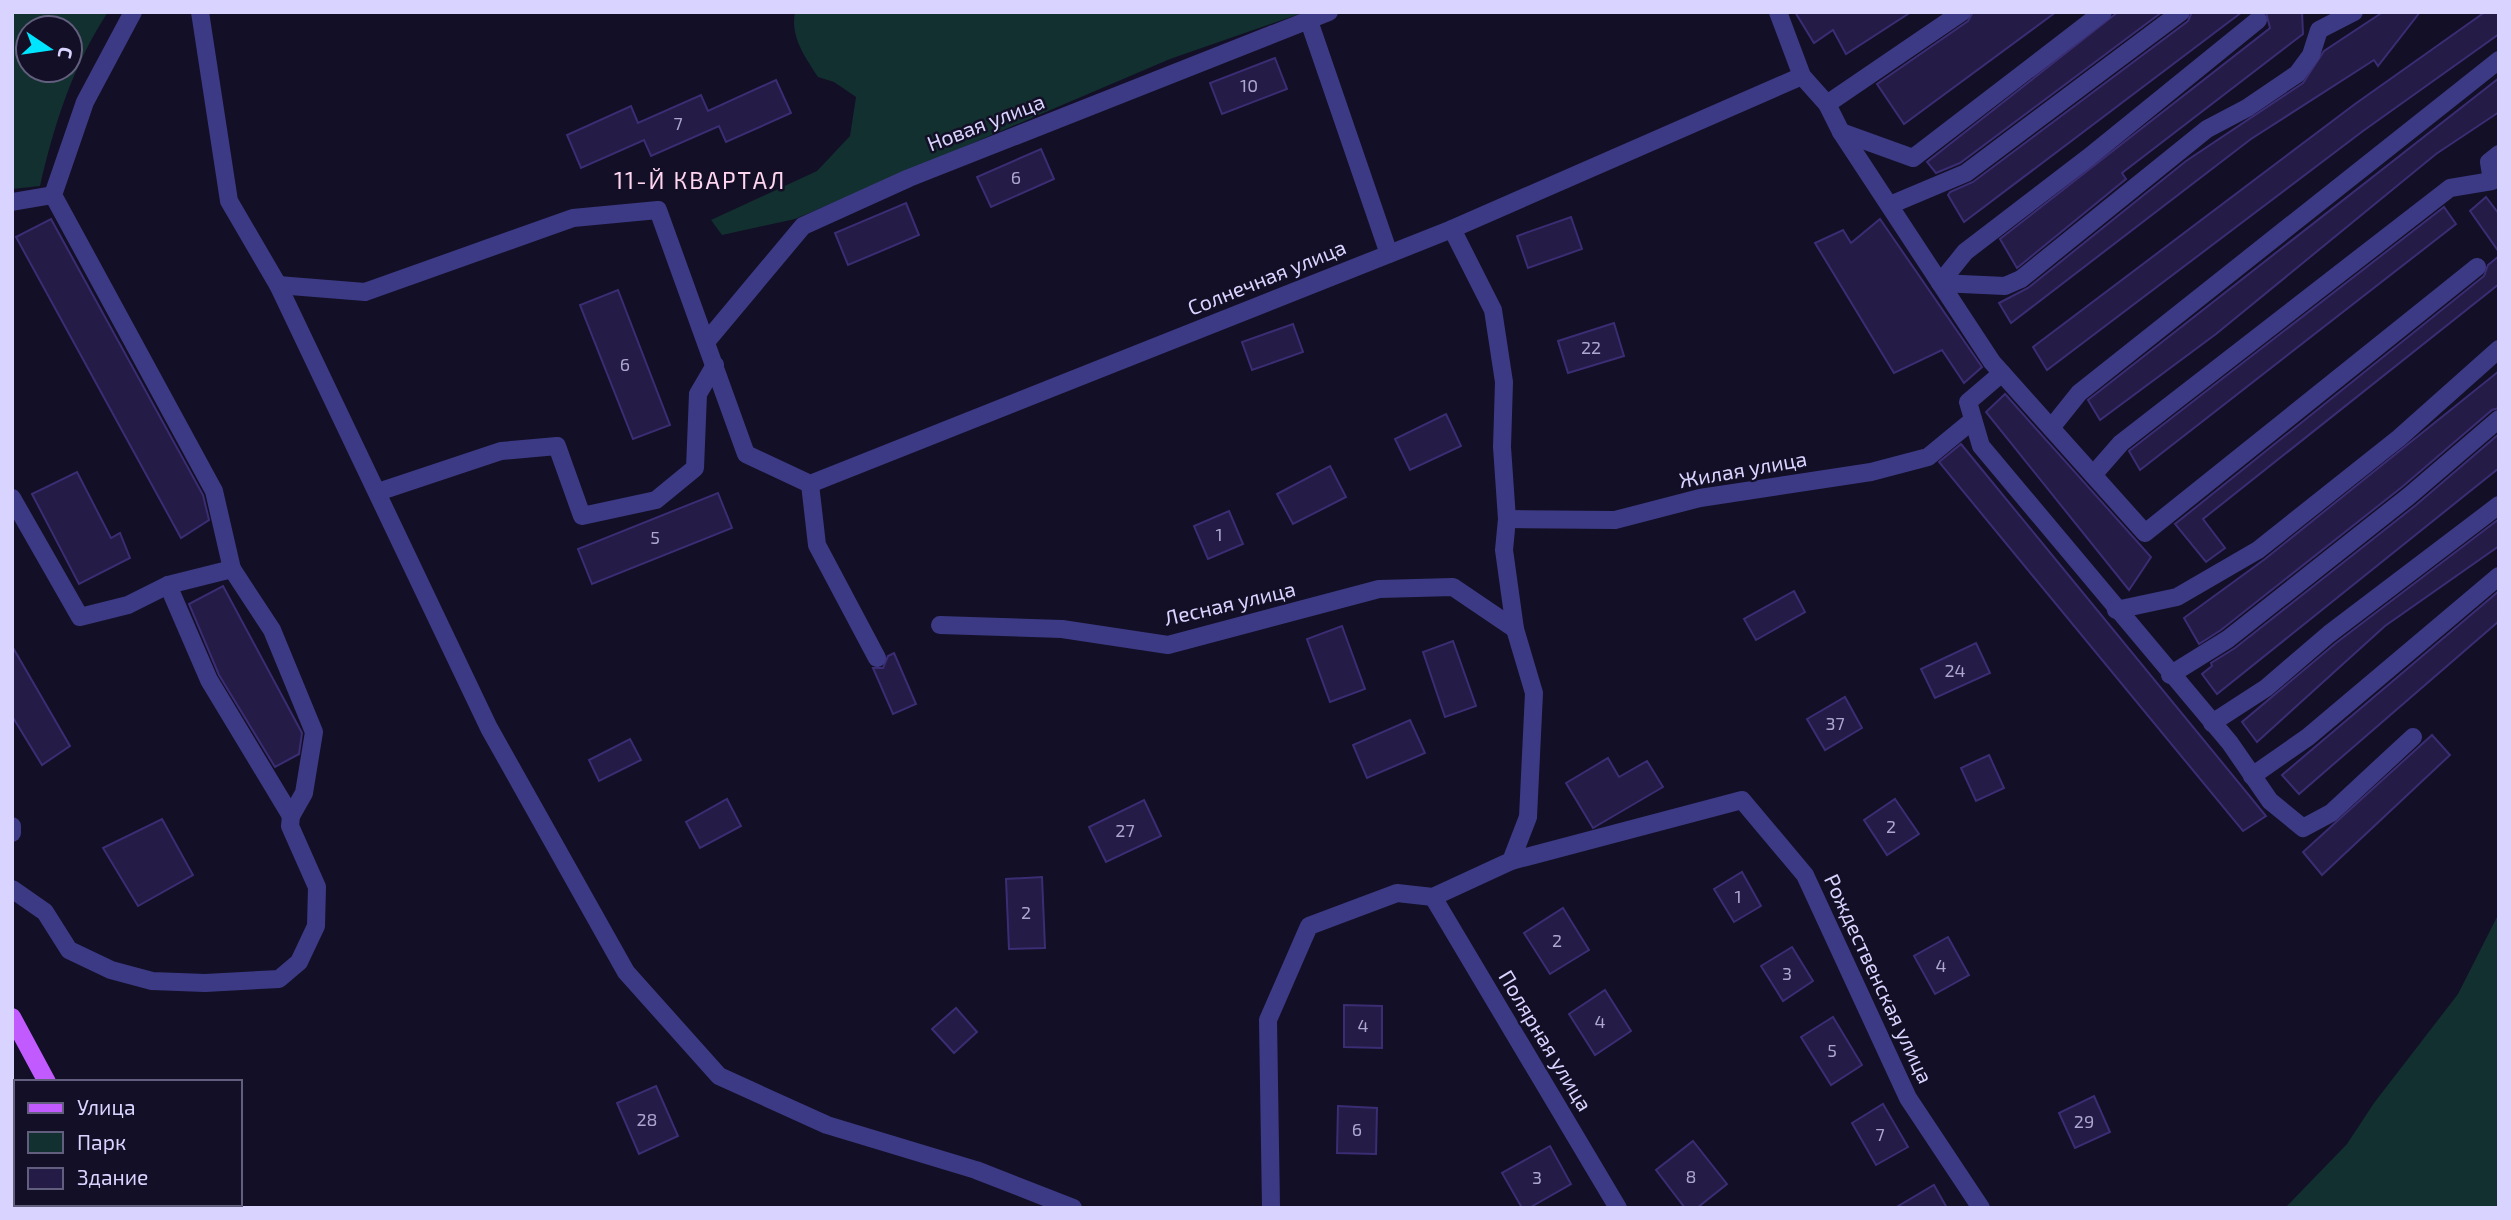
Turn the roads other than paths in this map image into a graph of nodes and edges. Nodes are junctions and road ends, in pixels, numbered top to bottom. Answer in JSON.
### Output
{"nodes":[{"id":1,"x":133,"y":12,"type":"edge"},
{"id":2,"x":200,"y":12,"type":"edge"},
{"id":3,"x":1329,"y":12,"type":"edge"},
{"id":4,"x":1962,"y":12,"type":"edge"},
{"id":5,"x":2103,"y":12,"type":"edge"},
{"id":6,"x":2181,"y":12,"type":"edge"},
{"id":7,"x":2354,"y":12,"type":"edge"},
{"id":8,"x":1782,"y":14,"type":"edge"},
{"id":9,"x":1309,"y":20,"type":"junction"},
{"id":10,"x":2258,"y":20,"type":"dead end"},
{"id":11,"x":2499,"y":60,"type":"edge"},
{"id":12,"x":1802,"y":76,"type":"junction"},
{"id":13,"x":1827,"y":104,"type":"junction"},
{"id":14,"x":1840,"y":132,"type":"junction"},
{"id":15,"x":2499,"y":154,"type":"edge"},
{"id":16,"x":2495,"y":182,"type":"edge"},
{"id":17,"x":53,"y":195,"type":"junction"},
{"id":18,"x":12,"y":202,"type":"edge"},
{"id":19,"x":1890,"y":205,"type":"junction"},
{"id":20,"x":1452,"y":229,"type":"junction"},
{"id":21,"x":1389,"y":254,"type":"junction"},
{"id":22,"x":2477,"y":267,"type":"dead end"},
{"id":23,"x":1940,"y":282,"type":"junction"},
{"id":24,"x":278,"y":285,"type":"junction"},
{"id":25,"x":706,"y":342,"type":"junction"},
{"id":26,"x":2499,"y":349,"type":"edge"},
{"id":27,"x":715,"y":365,"type":"junction"},
{"id":28,"x":2002,"y":373,"type":"junction"},
{"id":29,"x":2499,"y":419,"type":"edge"},
{"id":30,"x":1973,"y":420,"type":"junction"},
{"id":31,"x":2051,"y":428,"type":"junction"},
{"id":32,"x":2093,"y":475,"type":"junction"},
{"id":33,"x":810,"y":484,"type":"junction"},
{"id":34,"x":378,"y":492,"type":"junction"},
{"id":35,"x":12,"y":498,"type":"edge"},
{"id":36,"x":2499,"y":505,"type":"edge"},
{"id":37,"x":1507,"y":519,"type":"junction"},
{"id":38,"x":232,"y":569,"type":"junction"},
{"id":39,"x":2499,"y":576,"type":"edge"},
{"id":40,"x":168,"y":585,"type":"junction"},
{"id":41,"x":2116,"y":610,"type":"junction"},
{"id":42,"x":940,"y":625,"type":"dead end"},
{"id":43,"x":1516,"y":629,"type":"junction"},
{"id":44,"x":877,"y":657,"type":"dead end"},
{"id":45,"x":2170,"y":675,"type":"junction"},
{"id":46,"x":2212,"y":723,"type":"junction"},
{"id":47,"x":2413,"y":737,"type":"dead end"},
{"id":48,"x":2252,"y":776,"type":"junction"},
{"id":49,"x":291,"y":816,"type":"junction"},
{"id":50,"x":12,"y":825,"type":"edge"},
{"id":51,"x":12,"y":833,"type":"edge"},
{"id":52,"x":1511,"y":861,"type":"junction"},
{"id":53,"x":12,"y":889,"type":"edge"},
{"id":54,"x":1433,"y":897,"type":"junction"},
{"id":55,"x":12,"y":1017,"type":"edge"},
{"id":56,"x":46,"y":1080,"type":"edge"},
{"id":57,"x":1073,"y":1208,"type":"edge"},
{"id":58,"x":1271,"y":1208,"type":"edge"},
{"id":59,"x":1618,"y":1208,"type":"edge"},
{"id":60,"x":1981,"y":1208,"type":"edge"}],
"edges":[{"from":1,"to":17,"type":"street"},
{"from":2,"to":24,"type":"street"},
{"from":3,"to":9,"type":"street","name":"Новая улица"},
{"from":4,"to":13,"type":"street"},
{"from":5,"to":14,"type":"street"},
{"from":6,"to":19,"type":"street"},
{"from":7,"to":23,"type":"street"},
{"from":8,"to":12,"type":"street"},
{"from":9,"to":21,"type":"street"},
{"from":9,"to":25,"type":"street","name":"Новая улица"},
{"from":10,"to":23,"type":"street"},
{"from":11,"to":31,"type":"street"},
{"from":12,"to":13,"type":"street"},
{"from":12,"to":20,"type":"street","name":"Солнечная улица"},
{"from":13,"to":14,"type":"street"},
{"from":14,"to":19,"type":"street"},
{"from":15,"to":16,"type":"street"},
{"from":16,"to":32,"type":"street"},
{"from":17,"to":18,"type":"street"},
{"from":17,"to":38,"type":"street"},
{"from":19,"to":23,"type":"street"},
{"from":20,"to":21,"type":"street","name":"Солнечная улица"},
{"from":20,"to":37,"type":"street"},
{"from":21,"to":33,"type":"street","name":"Солнечная улица"},
{"from":22,"to":32,"type":"street"},
{"from":23,"to":28,"type":"street"},
{"from":24,"to":25,"type":"street"},
{"from":24,"to":34,"type":"street"},
{"from":25,"to":27,"type":"street"},
{"from":26,"to":41,"type":"street"},
{"from":27,"to":33,"type":"street"},
{"from":27,"to":34,"type":"street"},
{"from":28,"to":30,"type":"street"},
{"from":28,"to":31,"type":"street"},
{"from":29,"to":45,"type":"street"},
{"from":30,"to":37,"type":"street","name":"Жилая улица"},
{"from":30,"to":41,"type":"street"},
{"from":31,"to":32,"type":"street"},
{"from":33,"to":44,"type":"street"},
{"from":34,"to":57,"type":"street"},
{"from":35,"to":40,"type":"street"},
{"from":36,"to":46,"type":"street"},
{"from":37,"to":43,"type":"street"},
{"from":38,"to":40,"type":"street"},
{"from":38,"to":49,"type":"street"},
{"from":39,"to":48,"type":"street"},
{"from":40,"to":49,"type":"street"},
{"from":41,"to":45,"type":"street"},
{"from":42,"to":43,"type":"street","name":"Лесная улица"},
{"from":43,"to":52,"type":"street"},
{"from":45,"to":46,"type":"street"},
{"from":46,"to":48,"type":"street"},
{"from":47,"to":48,"type":"street"},
{"from":49,"to":53,"type":"street"},
{"from":50,"to":51,"type":"street"},
{"from":52,"to":54,"type":"street"},
{"from":52,"to":60,"type":"street","name":"Рождественская улица"},
{"from":54,"to":58,"type":"street"},
{"from":54,"to":59,"type":"street","name":"Полярная улица"},
{"from":55,"to":56,"type":"main road"}]}
